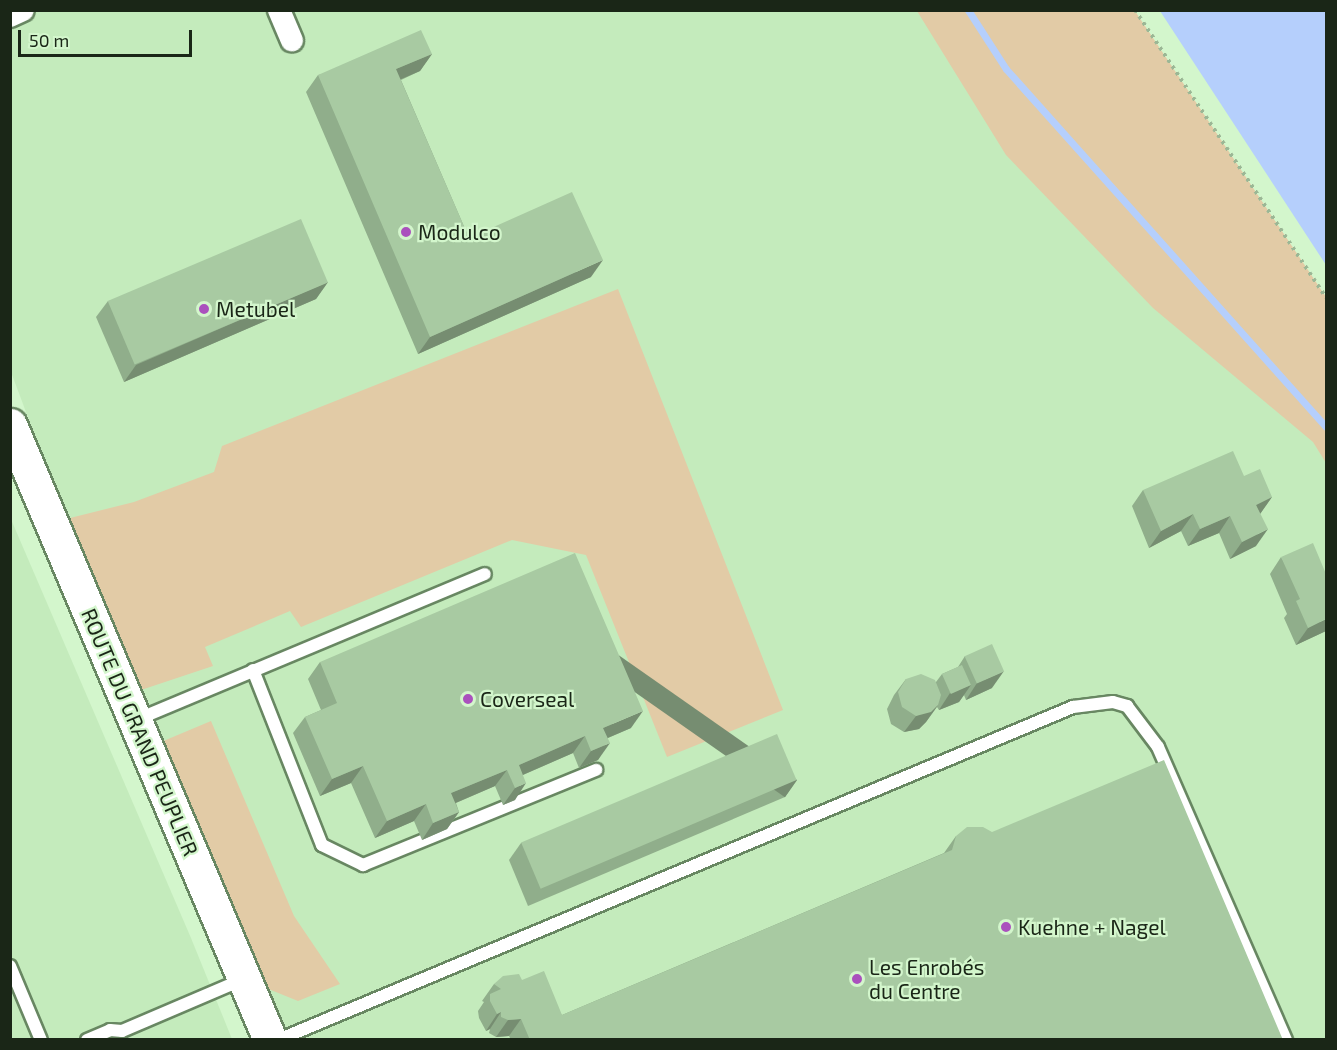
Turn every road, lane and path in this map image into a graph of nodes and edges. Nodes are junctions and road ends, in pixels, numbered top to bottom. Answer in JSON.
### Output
{"nodes":[{"id":1,"x":23,"y":10,"type":"edge"},
{"id":2,"x":279,"y":10,"type":"edge"},
{"id":3,"x":1136,"y":10,"type":"edge"},
{"id":4,"x":10,"y":16,"type":"edge"},
{"id":5,"x":292,"y":40,"type":"dead end"},
{"id":6,"x":1326,"y":297,"type":"edge"},
{"id":7,"x":10,"y":425,"type":"edge"},
{"id":8,"x":19,"y":466,"type":"edge"},
{"id":9,"x":485,"y":574,"type":"dead end"},
{"id":10,"x":253,"y":670,"type":"junction"},
{"id":11,"x":135,"y":720,"type":"junction"},
{"id":12,"x":596,"y":770,"type":"dead end"},
{"id":13,"x":10,"y":966,"type":"edge"},
{"id":14,"x":244,"y":979,"type":"junction"},
{"id":15,"x":41,"y":1040,"type":"edge"},
{"id":16,"x":87,"y":1040,"type":"edge"},
{"id":17,"x":270,"y":1040,"type":"edge"},
{"id":18,"x":278,"y":1040,"type":"edge"},
{"id":19,"x":1286,"y":1040,"type":"edge"}],
"edges":[{"from":1,"to":4,"type":"street"},
{"from":2,"to":5,"type":"street"},
{"from":3,"to":6,"type":"path"},
{"from":7,"to":8,"type":"main road","name":"ROUTE DU GRAND PEUPLIER"},
{"from":8,"to":11,"type":"main road","name":"ROUTE DU GRAND PEUPLIER"},
{"from":9,"to":10,"type":"lane"},
{"from":10,"to":11,"type":"lane"},
{"from":10,"to":12,"type":"lane"},
{"from":11,"to":14,"type":"main road","name":"ROUTE DU GRAND PEUPLIER"},
{"from":13,"to":15,"type":"lane"},
{"from":14,"to":16,"type":"lane"},
{"from":14,"to":17,"type":"main road","name":"ROUTE DU GRAND PEUPLIER"},
{"from":18,"to":19,"type":"lane"}]}
